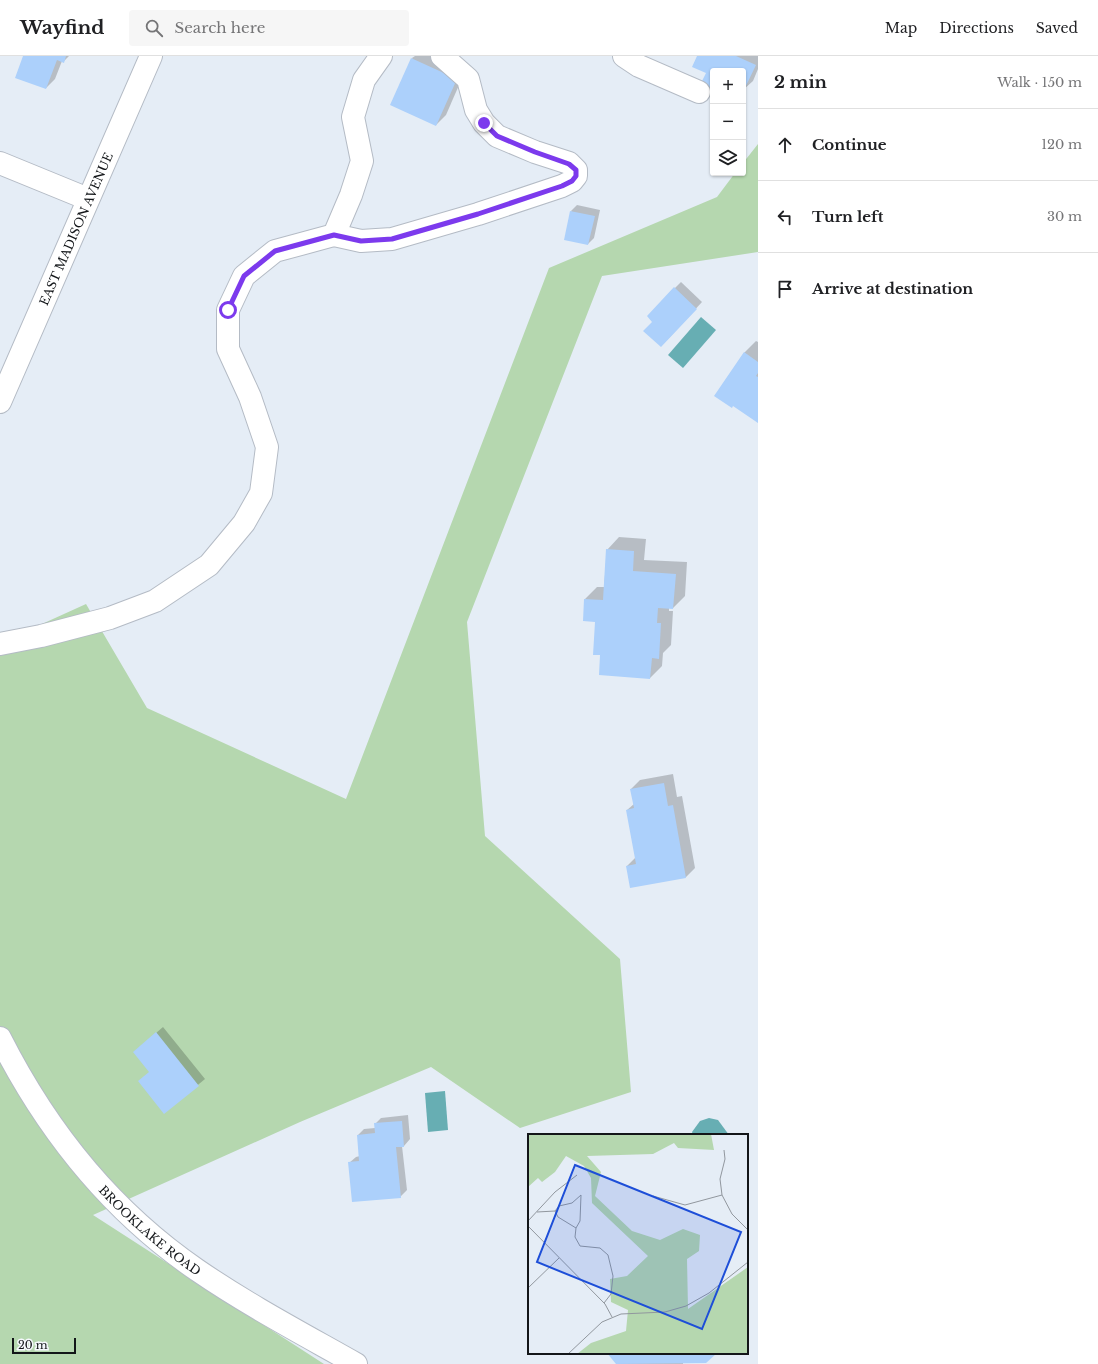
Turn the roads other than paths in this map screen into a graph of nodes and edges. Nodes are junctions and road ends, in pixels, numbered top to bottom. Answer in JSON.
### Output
{"nodes":[{"id":1,"x":152,"y":56,"type":"edge"},
{"id":2,"x":381,"y":56,"type":"edge"},
{"id":3,"x":442,"y":56,"type":"edge"},
{"id":4,"x":624,"y":56,"type":"edge"},
{"id":5,"x":699,"y":92,"type":"dead end"},
{"id":6,"x":0,"y":163,"type":"edge"},
{"id":7,"x":88,"y":199,"type":"junction"},
{"id":8,"x":334,"y":235,"type":"junction"},
{"id":9,"x":0,"y":402,"type":"edge"},
{"id":10,"x":0,"y":644,"type":"edge"},
{"id":11,"x":0,"y":1038,"type":"edge"},
{"id":12,"x":356,"y":1364,"type":"edge"}],
"edges":[{"from":1,"to":7,"type":"street","name":"EAST MADISON AVENUE"},
{"from":2,"to":8,"type":"street"},
{"from":3,"to":8,"type":"street"},
{"from":4,"to":5,"type":"street"},
{"from":6,"to":7,"type":"street"},
{"from":7,"to":9,"type":"street","name":"EAST MADISON AVENUE"},
{"from":8,"to":10,"type":"street"},
{"from":11,"to":12,"type":"street","name":"BROOKLAKE ROAD"}]}
